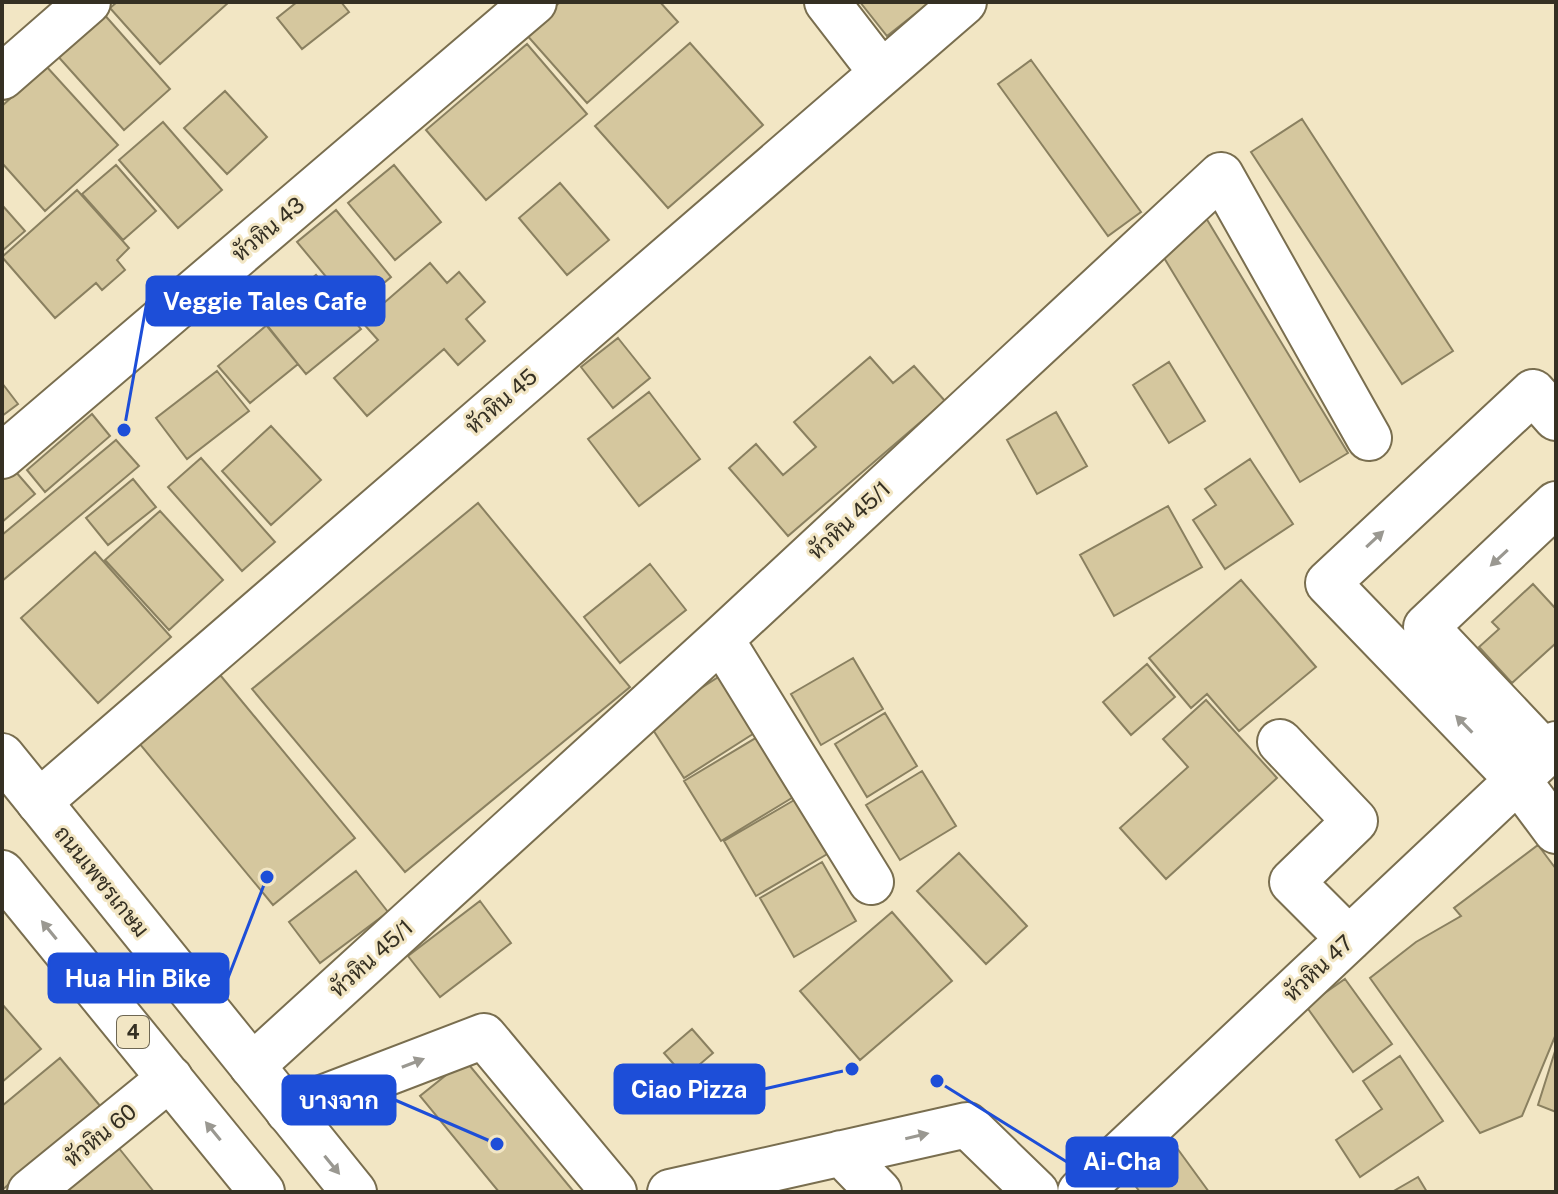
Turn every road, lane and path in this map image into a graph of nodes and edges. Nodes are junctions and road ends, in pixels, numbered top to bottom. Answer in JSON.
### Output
{"nodes":[{"id":1,"x":88,"y":2,"type":"edge"},
{"id":2,"x":534,"y":2,"type":"edge"},
{"id":3,"x":827,"y":2,"type":"edge"},
{"id":4,"x":964,"y":2,"type":"edge"},
{"id":5,"x":881,"y":72,"type":"junction"},
{"id":6,"x":2,"y":77,"type":"edge"},
{"id":7,"x":1556,"y":418,"type":"edge"},
{"id":8,"x":1369,"y":438,"type":"dead end"},
{"id":9,"x":2,"y":456,"type":"edge"},
{"id":10,"x":1556,"y":504,"type":"edge"},
{"id":11,"x":721,"y":639,"type":"junction"},
{"id":12,"x":1412,"y":641,"type":"junction"},
{"id":13,"x":1280,"y":742,"type":"dead end"},
{"id":14,"x":2,"y":756,"type":"edge"},
{"id":15,"x":1540,"y":759,"type":"edge"},
{"id":16,"x":39,"y":802,"type":"junction"},
{"id":17,"x":1556,"y":831,"type":"edge"},
{"id":18,"x":2,"y":873,"type":"edge"},
{"id":19,"x":871,"y":882,"type":"dead end"},
{"id":20,"x":1349,"y":939,"type":"junction"},
{"id":21,"x":252,"y":1066,"type":"junction"},
{"id":22,"x":170,"y":1078,"type":"junction"},
{"id":23,"x":288,"y":1111,"type":"junction"},
{"id":24,"x":841,"y":1153,"type":"junction"},
{"id":25,"x":30,"y":1192,"type":"edge"},
{"id":26,"x":262,"y":1192,"type":"edge"},
{"id":27,"x":354,"y":1192,"type":"edge"},
{"id":28,"x":614,"y":1192,"type":"edge"},
{"id":29,"x":670,"y":1192,"type":"edge"},
{"id":30,"x":879,"y":1192,"type":"edge"},
{"id":31,"x":1036,"y":1192,"type":"edge"},
{"id":32,"x":1080,"y":1192,"type":"edge"}],
"edges":[{"from":1,"to":6,"type":"street"},
{"from":2,"to":9,"type":"street","name":"หัวหิน 43"},
{"from":3,"to":5,"type":"street"},
{"from":4,"to":5,"type":"street","name":"หัวหิน 45"},
{"from":5,"to":16,"type":"street","name":"หัวหิน 45"},
{"from":12,"to":7,"type":"street","one_way":true},
{"from":8,"to":11,"type":"street","name":"หัวหิน 45/1"},
{"from":10,"to":12,"type":"street","one_way":true},
{"from":11,"to":19,"type":"street"},
{"from":11,"to":21,"type":"street","name":"หัวหิน 45/1"},
{"from":12,"to":15,"type":"street"},
{"from":13,"to":20,"type":"street"},
{"from":14,"to":16,"type":"street","name":"ถนนเพชรเกษม"},
{"from":15,"to":17,"type":"street"},
{"from":15,"to":20,"type":"street","name":"หัวหิน 47"},
{"from":16,"to":21,"type":"street","name":"ถนนเพชรเกษม"},
{"from":22,"to":18,"type":"street","number":"4","one_way":true},
{"from":20,"to":32,"type":"street","name":"หัวหิน 47"},
{"from":21,"to":23,"type":"street","name":"ถนนเพชรเกษม"},
{"from":22,"to":25,"type":"street","name":"หัวหิน 60"},
{"from":26,"to":22,"type":"street","number":"4","one_way":true},
{"from":23,"to":27,"type":"street","name":"ถนนเพชรเกษม","one_way":true},
{"from":23,"to":28,"type":"street","one_way":true},
{"from":24,"to":29,"type":"street"},
{"from":24,"to":30,"type":"street"},
{"from":24,"to":31,"type":"street","one_way":true}]}
